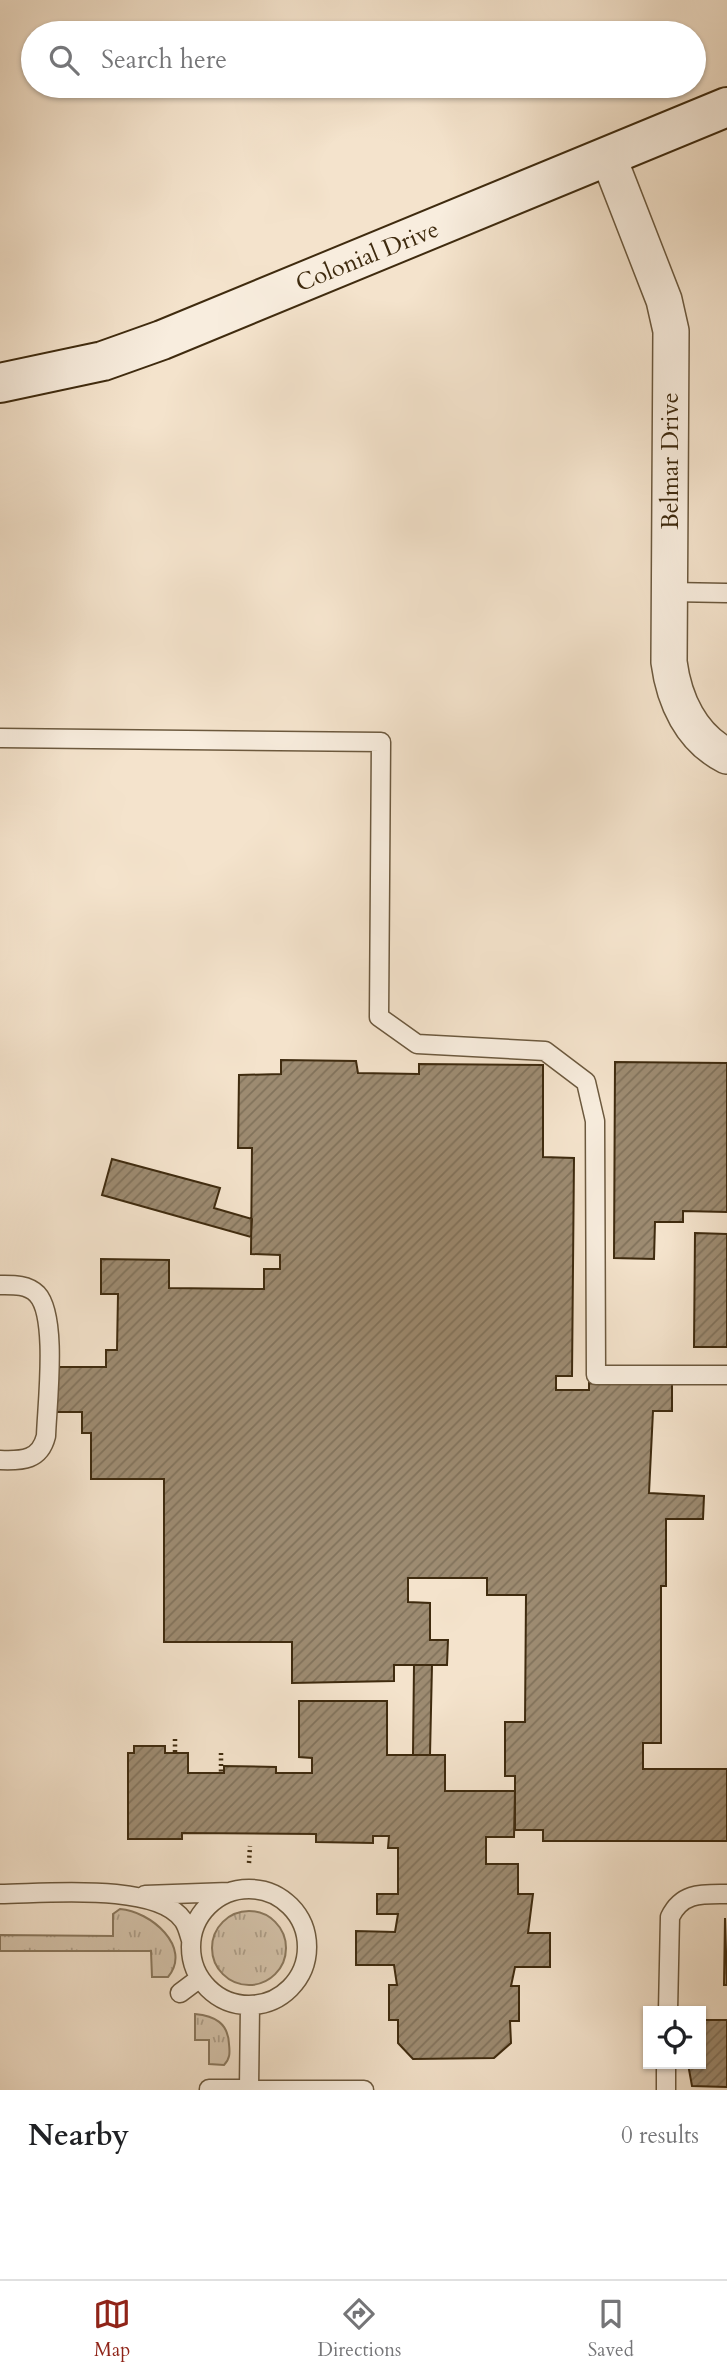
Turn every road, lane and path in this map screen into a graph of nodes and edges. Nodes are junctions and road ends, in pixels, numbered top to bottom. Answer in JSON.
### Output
{"nodes":[{"id":1,"x":727,"y":107,"type":"edge"},
{"id":2,"x":608,"y":156,"type":"junction"},
{"id":3,"x":0,"y":383,"type":"edge"},
{"id":4,"x":670,"y":592,"type":"junction"},
{"id":5,"x":727,"y":593,"type":"edge"},
{"id":6,"x":0,"y":738,"type":"edge"},
{"id":7,"x":727,"y":757,"type":"edge"},
{"id":8,"x":0,"y":1285,"type":"edge"},
{"id":9,"x":727,"y":1375,"type":"edge"},
{"id":10,"x":0,"y":1460,"type":"edge"},
{"id":11,"x":175,"y":1739,"type":"dead end"},
{"id":12,"x":175,"y":1753,"type":"dead end"},
{"id":13,"x":221,"y":1753,"type":"dead end"},
{"id":14,"x":221,"y":1773,"type":"dead end"},
{"id":15,"x":250,"y":1846,"type":"dead end"},
{"id":16,"x":249,"y":1863,"type":"dead end"},
{"id":17,"x":231,"y":1892,"type":"junction"},
{"id":18,"x":0,"y":1894,"type":"edge"},
{"id":19,"x":727,"y":1894,"type":"edge"},
{"id":20,"x":134,"y":1896,"type":"junction"},
{"id":21,"x":191,"y":1940,"type":"junction"},
{"id":22,"x":200,"y":1979,"type":"junction"},
{"id":23,"x":180,"y":1993,"type":"dead end"},
{"id":24,"x":250,"y":2005,"type":"junction"},
{"id":25,"x":668,"y":2006,"type":"edge"},
{"id":26,"x":666,"y":2069,"type":"edge"},
{"id":27,"x":209,"y":2089,"type":"edge"},
{"id":28,"x":249,"y":2090,"type":"edge"},
{"id":29,"x":364,"y":2090,"type":"edge"},
{"id":30,"x":666,"y":2090,"type":"edge"}],
"edges":[{"from":1,"to":2,"type":"street","name":"Colonial Drive"},
{"from":2,"to":3,"type":"street","name":"Colonial Drive"},
{"from":2,"to":4,"type":"street","name":"Belmar Drive"},
{"from":4,"to":5,"type":"lane"},
{"from":4,"to":7,"type":"street","name":"Belmar Drive"},
{"from":6,"to":9,"type":"lane"},
{"from":8,"to":10,"type":"lane"},
{"from":11,"to":12,"type":"path"},
{"from":13,"to":14,"type":"path"},
{"from":15,"to":16,"type":"path"},
{"from":17,"to":20,"type":"lane"},
{"from":17,"to":21,"type":"lane"},
{"from":17,"to":24,"type":"lane"},
{"from":18,"to":20,"type":"lane"},
{"from":19,"to":25,"type":"lane"},
{"from":20,"to":21,"type":"lane"},
{"from":21,"to":22,"type":"lane"},
{"from":22,"to":23,"type":"lane"},
{"from":22,"to":24,"type":"lane"},
{"from":24,"to":28,"type":"lane"},
{"from":26,"to":30,"type":"lane"},
{"from":27,"to":28,"type":"lane"},
{"from":28,"to":29,"type":"lane"}]}
